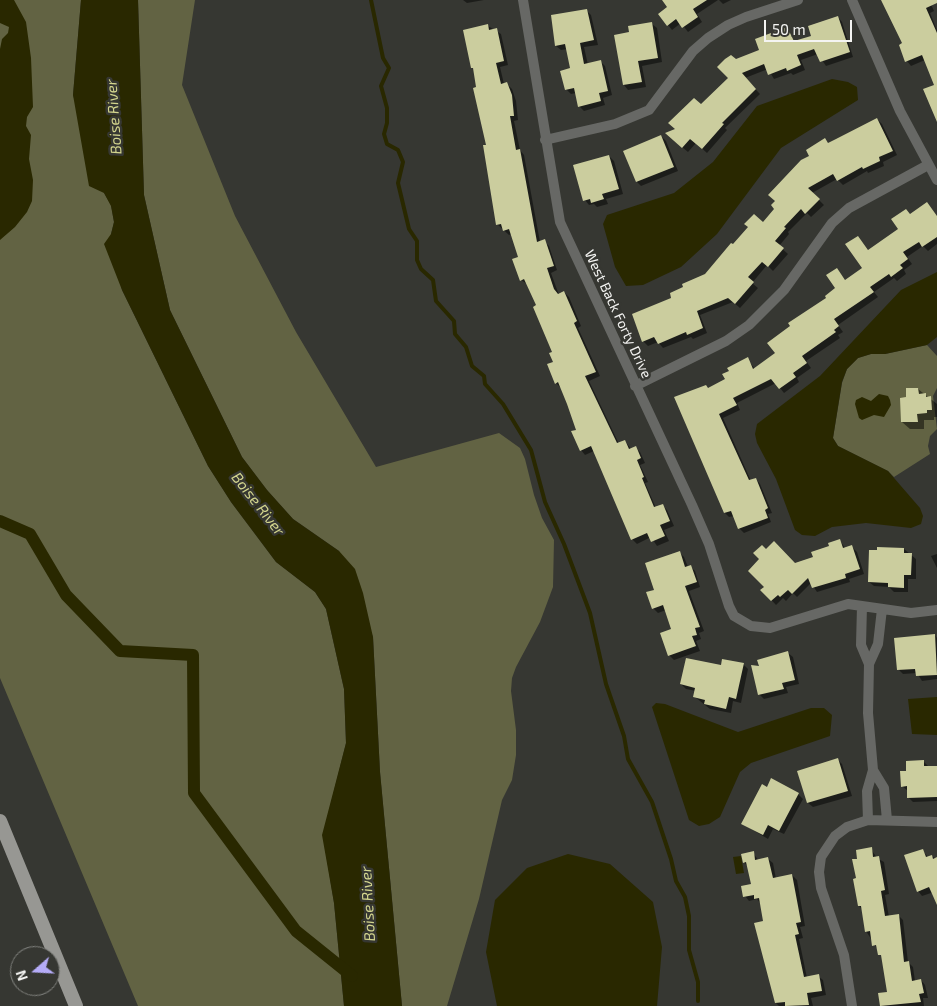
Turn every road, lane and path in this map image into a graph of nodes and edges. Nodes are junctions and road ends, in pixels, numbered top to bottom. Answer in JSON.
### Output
{"nodes":[{"id":1,"x":523,"y":0,"type":"edge"},
{"id":2,"x":798,"y":0,"type":"edge"},
{"id":3,"x":852,"y":0,"type":"edge"},
{"id":4,"x":545,"y":140,"type":"junction"},
{"id":5,"x":928,"y":165,"type":"junction"},
{"id":6,"x":937,"y":180,"type":"edge"},
{"id":7,"x":636,"y":386,"type":"junction"},
{"id":8,"x":862,"y":606,"type":"junction"},
{"id":9,"x":882,"y":609,"type":"junction"},
{"id":10,"x":937,"y":610,"type":"edge"},
{"id":11,"x":869,"y":664,"type":"junction"},
{"id":12,"x":873,"y":770,"type":"junction"},
{"id":13,"x":0,"y":820,"type":"edge"},
{"id":14,"x":868,"y":820,"type":"junction"},
{"id":15,"x":887,"y":820,"type":"junction"},
{"id":16,"x":937,"y":822,"type":"edge"},
{"id":17,"x":76,"y":1006,"type":"edge"},
{"id":18,"x":852,"y":1006,"type":"edge"}],
"edges":[{"from":1,"to":4,"type":"street","name":"West Back Forty Drive"},
{"from":2,"to":4,"type":"street"},
{"from":3,"to":5,"type":"street"},
{"from":4,"to":7,"type":"street","name":"West Back Forty Drive"},
{"from":5,"to":6,"type":"street"},
{"from":5,"to":7,"type":"street"},
{"from":7,"to":8,"type":"street","name":"West Back Forty Drive"},
{"from":8,"to":9,"type":"street"},
{"from":8,"to":11,"type":"street"},
{"from":9,"to":10,"type":"street"},
{"from":9,"to":11,"type":"street"},
{"from":11,"to":12,"type":"street"},
{"from":12,"to":14,"type":"street"},
{"from":12,"to":15,"type":"street"},
{"from":13,"to":17,"type":"main road"},
{"from":14,"to":15,"type":"street"},
{"from":14,"to":18,"type":"street"},
{"from":15,"to":16,"type":"street"}]}
